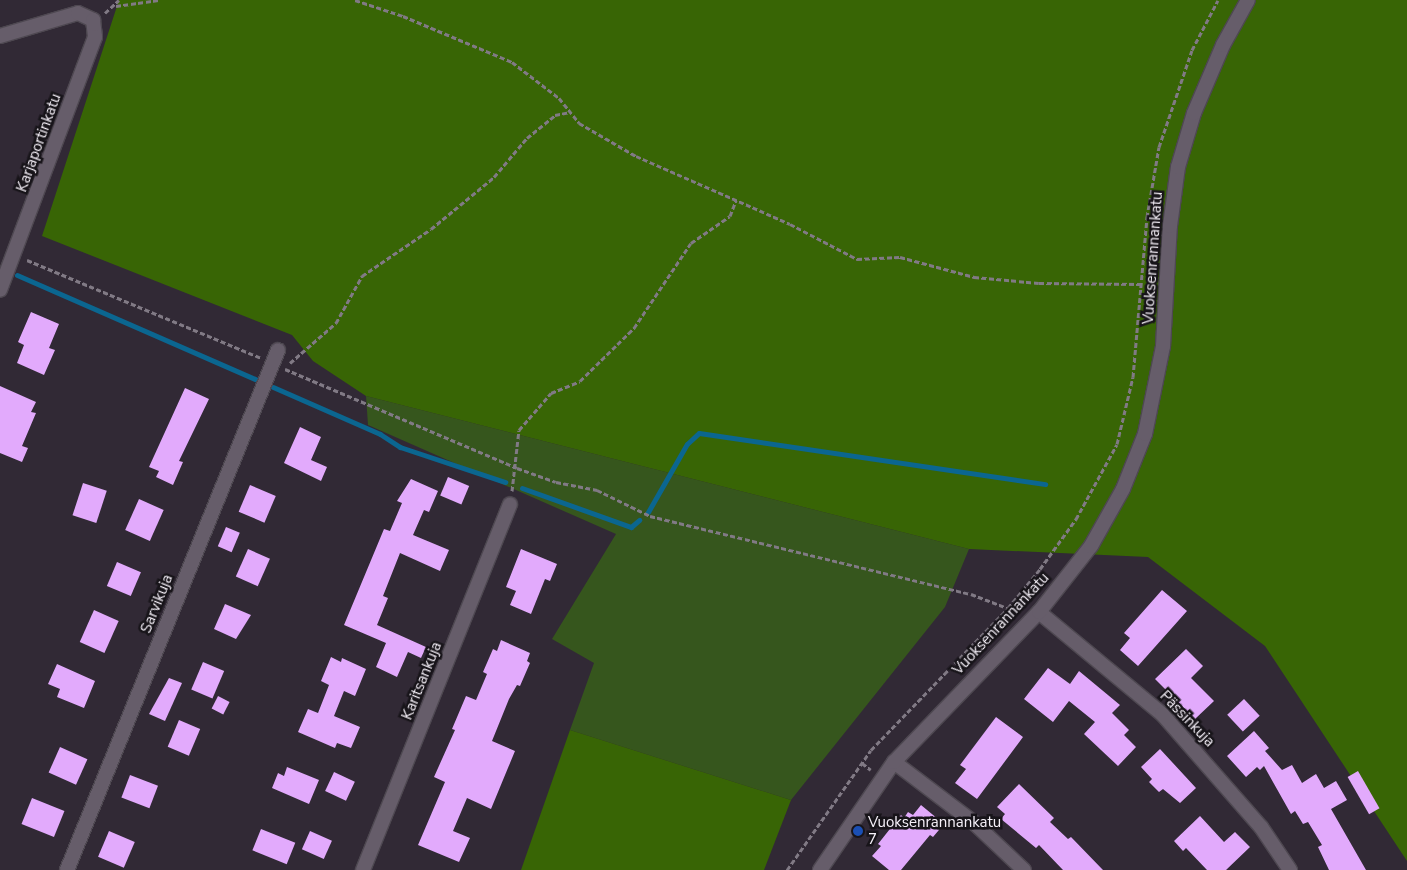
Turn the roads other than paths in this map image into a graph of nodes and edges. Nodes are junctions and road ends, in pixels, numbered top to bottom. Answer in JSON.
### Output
{"nodes":[{"id":1,"x":1248,"y":0,"type":"edge"},
{"id":2,"x":0,"y":36,"type":"edge"},
{"id":3,"x":0,"y":290,"type":"edge"},
{"id":4,"x":278,"y":360,"type":"road end"},
{"id":5,"x":510,"y":504,"type":"road end"},
{"id":6,"x":1039,"y":612,"type":"junction"},
{"id":7,"x":894,"y":762,"type":"junction"},
{"id":8,"x":67,"y":870,"type":"edge"},
{"id":9,"x":364,"y":870,"type":"edge"},
{"id":10,"x":820,"y":870,"type":"edge"},
{"id":11,"x":1024,"y":870,"type":"edge"},
{"id":12,"x":1290,"y":870,"type":"edge"}],
"edges":[{"from":1,"to":6,"type":"street","name":"Vuoksenrannankatu"},
{"from":2,"to":3,"type":"street","name":"Karjaportinkatu"},
{"from":4,"to":8,"type":"street","name":"Sarvikuja"},
{"from":5,"to":9,"type":"street","name":"Karitsankuja"},
{"from":6,"to":7,"type":"street","name":"Vuoksenrannankatu"},
{"from":6,"to":12,"type":"street","name":"Pässinkuja"},
{"from":7,"to":10,"type":"street","name":"Vuoksenrannankatu"},
{"from":7,"to":11,"type":"street"}]}
